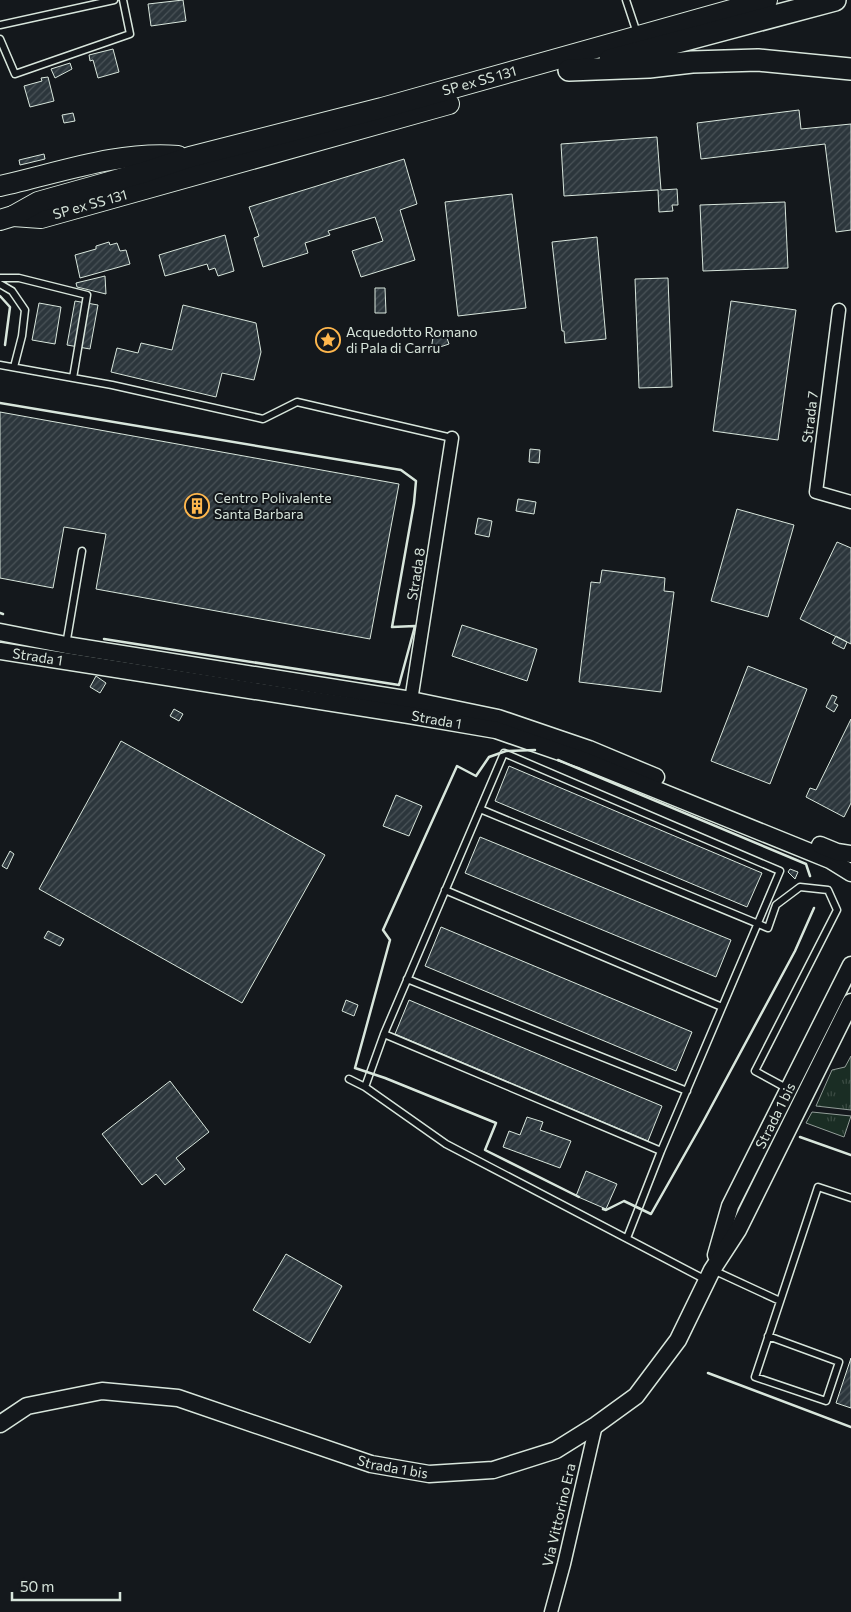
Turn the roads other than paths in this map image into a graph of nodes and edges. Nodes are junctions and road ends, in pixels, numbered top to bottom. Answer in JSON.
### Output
{"nodes":[{"id":1,"x":114,"y":0,"type":"edge"},
{"id":2,"x":123,"y":0,"type":"edge"},
{"id":3,"x":626,"y":0,"type":"edge"},
{"id":4,"x":767,"y":0,"type":"edge"},
{"id":5,"x":835,"y":0,"type":"edge"},
{"id":6,"x":0,"y":25,"type":"edge"},
{"id":7,"x":638,"y":36,"type":"junction"},
{"id":8,"x":0,"y":39,"type":"edge"},
{"id":9,"x":851,"y":69,"type":"edge"},
{"id":10,"x":569,"y":70,"type":"junction"},
{"id":11,"x":190,"y":157,"type":"junction"},
{"id":12,"x":0,"y":186,"type":"edge"},
{"id":13,"x":7,"y":218,"type":"edge"},
{"id":14,"x":0,"y":278,"type":"edge"},
{"id":15,"x":0,"y":284,"type":"edge"},
{"id":16,"x":840,"y":310,"type":"dead end"},
{"id":17,"x":0,"y":365,"type":"edge"},
{"id":18,"x":14,"y":367,"type":"junction"},
{"id":19,"x":73,"y":378,"type":"junction"},
{"id":20,"x":452,"y":438,"type":"joint"},
{"id":21,"x":851,"y":502,"type":"edge"},
{"id":22,"x":82,"y":551,"type":"dead end"},
{"id":23,"x":0,"y":632,"type":"edge"},
{"id":24,"x":66,"y":645,"type":"junction"},
{"id":25,"x":0,"y":651,"type":"edge"},
{"id":26,"x":410,"y":707,"type":"junction"},
{"id":27,"x":480,"y":810,"type":"junction"},
{"id":28,"x":851,"y":854,"type":"edge"},
{"id":29,"x":851,"y":873,"type":"edge"},
{"id":30,"x":445,"y":890,"type":"junction"},
{"id":31,"x":758,"y":924,"type":"junction"},
{"id":32,"x":851,"y":965,"type":"edge"},
{"id":33,"x":407,"y":979,"type":"junction"},
{"id":34,"x":851,"y":1002,"type":"edge"},
{"id":35,"x":722,"y":1007,"type":"junction"},
{"id":36,"x":384,"y":1034,"type":"junction"},
{"id":37,"x":349,"y":1079,"type":"dead end"},
{"id":38,"x":365,"y":1087,"type":"junction"},
{"id":39,"x":788,"y":1089,"type":"junction"},
{"id":40,"x":686,"y":1091,"type":"junction"},
{"id":41,"x":805,"y":1097,"type":"junction"},
{"id":42,"x":661,"y":1151,"type":"junction"},
{"id":43,"x":851,"y":1198,"type":"edge"},
{"id":44,"x":627,"y":1238,"type":"junction"},
{"id":45,"x":710,"y":1275,"type":"junction"},
{"id":46,"x":780,"y":1301,"type":"junction"},
{"id":47,"x":768,"y":1336,"type":"junction"},
{"id":48,"x":0,"y":1424,"type":"edge"},
{"id":49,"x":596,"y":1425,"type":"junction"},
{"id":50,"x":551,"y":1612,"type":"edge"}],
"edges":[{"from":1,"to":6,"type":"lane"},
{"from":2,"to":8,"type":"lane"},
{"from":3,"to":7,"type":"lane"},
{"from":4,"to":7,"type":"main road","name":"SP ex SS 131"},
{"from":5,"to":10,"type":"highway"},
{"from":7,"to":11,"type":"main road","name":"SP ex SS 131"},
{"from":9,"to":10,"type":"highway"},
{"from":10,"to":13,"type":"main road","name":"SP ex SS 131"},
{"from":11,"to":12,"type":"main road"},
{"from":11,"to":13,"type":"main road","name":"SP ex SS 131"},
{"from":14,"to":19,"type":"lane"},
{"from":15,"to":18,"type":"lane"},
{"from":16,"to":21,"type":"street","name":"Strada 7"},
{"from":17,"to":18,"type":"lane"},
{"from":18,"to":19,"type":"lane"},
{"from":19,"to":20,"type":"lane"},
{"from":20,"to":26,"type":"street","name":"Strada 8"},
{"from":22,"to":24,"type":"lane"},
{"from":23,"to":24,"type":"street","name":"Strada 1"},
{"from":24,"to":26,"type":"street","name":"Strada 1"},
{"from":25,"to":26,"type":"street","name":"Strada 1"},
{"from":26,"to":28,"type":"street","name":"Strada 1"},
{"from":26,"to":29,"type":"street","name":"Strada 1"},
{"from":27,"to":30,"type":"lane"},
{"from":27,"to":31,"type":"lane"},
{"from":27,"to":31,"type":"lane"},
{"from":30,"to":33,"type":"lane"},
{"from":30,"to":35,"type":"lane"},
{"from":31,"to":35,"type":"lane"},
{"from":31,"to":39,"type":"lane"},
{"from":32,"to":39,"type":"street","name":"Strada 1 bis"},
{"from":33,"to":36,"type":"lane"},
{"from":33,"to":40,"type":"lane"},
{"from":34,"to":41,"type":"street","name":"Strada 1 bis"},
{"from":35,"to":40,"type":"lane"},
{"from":36,"to":38,"type":"lane"},
{"from":36,"to":42,"type":"lane"},
{"from":37,"to":38,"type":"lane"},
{"from":38,"to":44,"type":"lane"},
{"from":39,"to":41,"type":"lane"},
{"from":39,"to":45,"type":"street","name":"Strada 1 bis"},
{"from":40,"to":42,"type":"lane"},
{"from":41,"to":45,"type":"street","name":"Strada 1 bis"},
{"from":42,"to":44,"type":"lane"},
{"from":43,"to":46,"type":"lane"},
{"from":44,"to":45,"type":"lane"},
{"from":45,"to":46,"type":"lane"},
{"from":45,"to":49,"type":"street","name":"Strada 1 bis"},
{"from":46,"to":47,"type":"lane"},
{"from":47,"to":47,"type":"lane"},
{"from":48,"to":49,"type":"street","name":"Strada 1 bis"},
{"from":49,"to":50,"type":"street","name":"Via Vittorino Era"}]}
